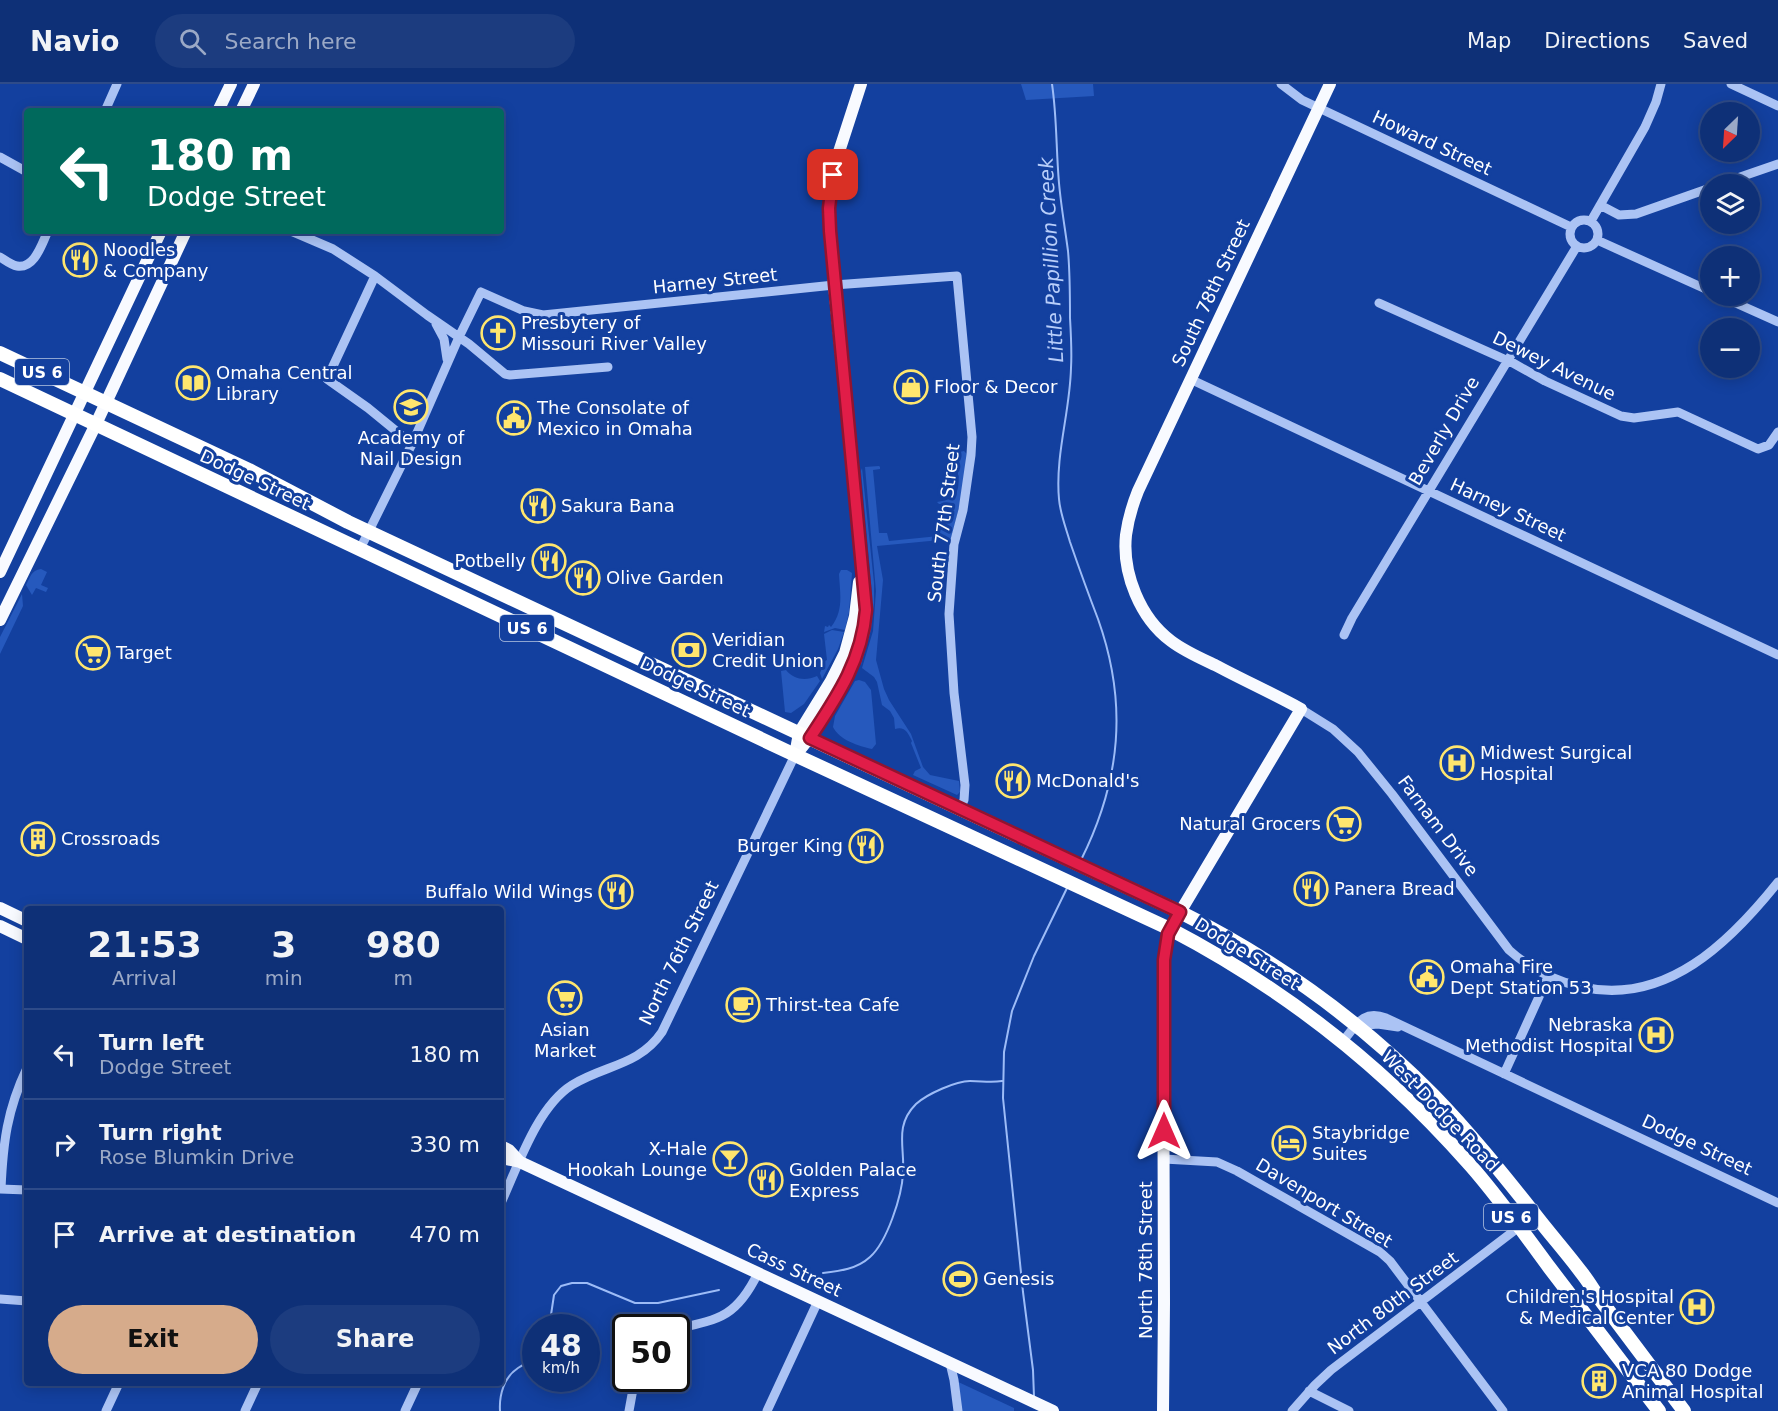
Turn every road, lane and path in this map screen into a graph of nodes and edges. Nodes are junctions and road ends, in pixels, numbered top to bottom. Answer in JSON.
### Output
{"nodes":[{"id":1,"x":117,"y":84,"type":"edge"},
{"id":2,"x":231,"y":84,"type":"edge"},
{"id":3,"x":254,"y":84,"type":"edge"},
{"id":4,"x":861,"y":84,"type":"edge"},
{"id":5,"x":1281,"y":84,"type":"edge"},
{"id":6,"x":1330,"y":84,"type":"edge"},
{"id":7,"x":1661,"y":84,"type":"edge"},
{"id":8,"x":1731,"y":84,"type":"edge"},
{"id":9,"x":1778,"y":106,"type":"edge"},
{"id":10,"x":106,"y":108,"type":"edge"},
{"id":11,"x":219,"y":108,"type":"edge"},
{"id":12,"x":242,"y":108,"type":"edge"},
{"id":13,"x":1318,"y":108,"type":"junction"},
{"id":14,"x":0,"y":157,"type":"edge"},
{"id":15,"x":1778,"y":164,"type":"edge"},
{"id":16,"x":24,"y":170,"type":"edge"},
{"id":17,"x":1749,"y":174,"type":"edge"},
{"id":18,"x":1700,"y":192,"type":"edge"},
{"id":19,"x":1600,"y":205,"type":"junction"},
{"id":20,"x":1591,"y":221,"type":"junction"},
{"id":21,"x":1571,"y":227,"type":"junction"},
{"id":22,"x":46,"y":234,"type":"edge"},
{"id":23,"x":160,"y":234,"type":"edge"},
{"id":24,"x":185,"y":234,"type":"edge"},
{"id":25,"x":299,"y":234,"type":"edge"},
{"id":26,"x":1597,"y":240,"type":"junction"},
{"id":27,"x":1576,"y":246,"type":"junction"},
{"id":28,"x":0,"y":257,"type":"edge"},
{"id":29,"x":375,"y":276,"type":"junction"},
{"id":30,"x":957,"y":276,"type":"joint"},
{"id":31,"x":834,"y":285,"type":"junction"},
{"id":32,"x":1700,"y":286,"type":"edge"},
{"id":33,"x":1379,"y":303,"type":"dead end"},
{"id":34,"x":1742,"y":306,"type":"edge"},
{"id":35,"x":433,"y":319,"type":"junction"},
{"id":36,"x":1778,"y":322,"type":"edge"},
{"id":37,"x":459,"y":337,"type":"junction"},
{"id":38,"x":0,"y":353,"type":"edge"},
{"id":39,"x":1506,"y":361,"type":"junction"},
{"id":40,"x":447,"y":363,"type":"junction"},
{"id":41,"x":608,"y":367,"type":"dead end"},
{"id":42,"x":0,"y":379,"type":"edge"},
{"id":43,"x":1190,"y":379,"type":"junction"},
{"id":44,"x":84,"y":392,"type":"junction"},
{"id":45,"x":106,"y":402,"type":"junction"},
{"id":46,"x":74,"y":414,"type":"junction"},
{"id":47,"x":96,"y":424,"type":"junction"},
{"id":48,"x":1778,"y":432,"type":"edge"},
{"id":49,"x":412,"y":444,"type":"junction"},
{"id":50,"x":1429,"y":492,"type":"junction"},
{"id":51,"x":1128,"y":519,"type":"joint"},
{"id":52,"x":369,"y":532,"type":"junction"},
{"id":53,"x":360,"y":549,"type":"junction"},
{"id":54,"x":0,"y":572,"type":"edge"},
{"id":55,"x":0,"y":620,"type":"edge"},
{"id":56,"x":1344,"y":635,"type":"dead end"},
{"id":57,"x":1778,"y":655,"type":"edge"},
{"id":58,"x":1301,"y":709,"type":"junction"},
{"id":59,"x":804,"y":736,"type":"junction"},
{"id":60,"x":795,"y":755,"type":"junction"},
{"id":61,"x":960,"y":809,"type":"junction"},
{"id":62,"x":1778,"y":882,"type":"edge"},
{"id":63,"x":0,"y":908,"type":"edge"},
{"id":64,"x":1180,"y":912,"type":"junction"},
{"id":65,"x":24,"y":920,"type":"edge"},
{"id":66,"x":0,"y":926,"type":"edge"},
{"id":67,"x":1170,"y":929,"type":"junction"},
{"id":68,"x":24,"y":938,"type":"edge"},
{"id":69,"x":1548,"y":977,"type":"junction"},
{"id":70,"x":1356,"y":1026,"type":"junction"},
{"id":71,"x":1343,"y":1041,"type":"junction"},
{"id":72,"x":1504,"y":1074,"type":"junction"},
{"id":73,"x":24,"y":1075,"type":"edge"},
{"id":74,"x":504,"y":1148,"type":"edge"},
{"id":75,"x":504,"y":1159,"type":"edge"},
{"id":76,"x":1164,"y":1159,"type":"junction"},
{"id":77,"x":520,"y":1162,"type":"junction"},
{"id":78,"x":0,"y":1189,"type":"edge"},
{"id":79,"x":24,"y":1190,"type":"edge"},
{"id":80,"x":504,"y":1197,"type":"edge"},
{"id":81,"x":1778,"y":1203,"type":"edge"},
{"id":82,"x":1519,"y":1227,"type":"junction"},
{"id":83,"x":758,"y":1273,"type":"junction"},
{"id":84,"x":0,"y":1299,"type":"edge"},
{"id":85,"x":24,"y":1300,"type":"edge"},
{"id":86,"x":818,"y":1301,"type":"junction"},
{"id":87,"x":1420,"y":1302,"type":"junction"},
{"id":88,"x":690,"y":1326,"type":"edge"},
{"id":89,"x":950,"y":1363,"type":"junction"},
{"id":90,"x":118,"y":1386,"type":"edge"},
{"id":91,"x":256,"y":1386,"type":"edge"},
{"id":92,"x":416,"y":1386,"type":"edge"},
{"id":93,"x":1309,"y":1391,"type":"junction"},
{"id":94,"x":632,"y":1392,"type":"edge"},
{"id":95,"x":106,"y":1411,"type":"edge"},
{"id":96,"x":244,"y":1411,"type":"edge"},
{"id":97,"x":405,"y":1411,"type":"edge"},
{"id":98,"x":629,"y":1411,"type":"edge"},
{"id":99,"x":767,"y":1411,"type":"edge"},
{"id":100,"x":958,"y":1411,"type":"edge"},
{"id":101,"x":1053,"y":1411,"type":"edge"},
{"id":102,"x":1163,"y":1411,"type":"edge"},
{"id":103,"x":1292,"y":1411,"type":"edge"},
{"id":104,"x":1349,"y":1411,"type":"edge"},
{"id":105,"x":1503,"y":1411,"type":"edge"},
{"id":106,"x":1659,"y":1411,"type":"edge"},
{"id":107,"x":1684,"y":1411,"type":"edge"}],
"edges":[{"from":1,"to":10,"type":"street"},
{"from":2,"to":11,"type":"main road"},
{"from":3,"to":12,"type":"main road"},
{"from":4,"to":31,"type":"main road"},
{"from":5,"to":13,"type":"street","name":"Howard Street"},
{"from":6,"to":13,"type":"main road","name":"South 78th Street"},
{"from":7,"to":19,"type":"street"},
{"from":8,"to":9,"type":"street"},
{"from":13,"to":21,"type":"street","name":"Howard Street"},
{"from":13,"to":43,"type":"main road","name":"South 78th Street"},
{"from":14,"to":16,"type":"street"},
{"from":15,"to":17,"type":"street"},
{"from":18,"to":19,"type":"street"},
{"from":19,"to":20,"type":"street"},
{"from":20,"to":21,"type":"street"},
{"from":20,"to":26,"type":"street"},
{"from":21,"to":27,"type":"street"},
{"from":22,"to":28,"type":"street"},
{"from":23,"to":44,"type":"main road"},
{"from":24,"to":45,"type":"main road"},
{"from":25,"to":29,"type":"street"},
{"from":26,"to":27,"type":"street"},
{"from":26,"to":32,"type":"street"},
{"from":27,"to":39,"type":"street","name":"Beverly Drive"},
{"from":29,"to":35,"type":"street"},
{"from":29,"to":49,"type":"street"},
{"from":30,"to":31,"type":"street","name":"Harney Street"},
{"from":30,"to":61,"type":"street","name":"South 77th Street"},
{"from":31,"to":37,"type":"street","name":"Harney Street"},
{"from":31,"to":59,"type":"main road"},
{"from":33,"to":39,"type":"street","name":"Dewey Avenue"},
{"from":34,"to":36,"type":"street"},
{"from":35,"to":37,"type":"street"},
{"from":35,"to":40,"type":"street"},
{"from":37,"to":40,"type":"street"},
{"from":37,"to":41,"type":"street"},
{"from":38,"to":44,"type":"highway","name":"Dodge Street","number":"US 6"},
{"from":39,"to":48,"type":"street","name":"Dewey Avenue"},
{"from":39,"to":50,"type":"street","name":"Beverly Drive"},
{"from":40,"to":49,"type":"street"},
{"from":42,"to":46,"type":"highway","name":"Dodge Street","number":"US 6"},
{"from":43,"to":50,"type":"street","name":"Harney Street"},
{"from":43,"to":51,"type":"main road","name":"South 78th Street"},
{"from":44,"to":45,"type":"highway","name":"Dodge Street","number":"US 6"},
{"from":44,"to":46,"type":"main road"},
{"from":45,"to":47,"type":"main road"},
{"from":45,"to":52,"type":"highway","name":"Dodge Street","number":"US 6"},
{"from":46,"to":47,"type":"highway","name":"Dodge Street","number":"US 6"},
{"from":46,"to":54,"type":"main road"},
{"from":47,"to":53,"type":"highway","name":"Dodge Street","number":"US 6"},
{"from":47,"to":55,"type":"main road"},
{"from":49,"to":52,"type":"street"},
{"from":50,"to":56,"type":"street","name":"Beverly Drive"},
{"from":50,"to":57,"type":"street","name":"Harney Street"},
{"from":51,"to":58,"type":"main road","name":"Farnam Drive"},
{"from":52,"to":53,"type":"street"},
{"from":52,"to":59,"type":"highway","name":"Dodge Street","number":"US 6"},
{"from":53,"to":60,"type":"highway","name":"Dodge Street","number":"US 6"},
{"from":58,"to":64,"type":"main road"},
{"from":58,"to":69,"type":"street","name":"Farnam Drive"},
{"from":59,"to":60,"type":"main road","name":"North 76th Street"},
{"from":59,"to":61,"type":"highway","name":"Dodge Street","number":"US 6"},
{"from":60,"to":67,"type":"highway","name":"Dodge Street","number":"US 6"},
{"from":60,"to":77,"type":"street","name":"North 76th Street"},
{"from":61,"to":64,"type":"highway","name":"Dodge Street","number":"US 6"},
{"from":62,"to":69,"type":"street","name":"Farnam Drive"},
{"from":63,"to":65,"type":"main road"},
{"from":64,"to":67,"type":"main road"},
{"from":64,"to":70,"type":"highway","name":"Dodge Street","number":"US 6"},
{"from":66,"to":68,"type":"main road"},
{"from":67,"to":71,"type":"highway","name":"Dodge Street","number":"US 6"},
{"from":67,"to":76,"type":"main road","name":"North 78th Street"},
{"from":69,"to":72,"type":"street"},
{"from":70,"to":71,"type":"street"},
{"from":70,"to":72,"type":"street","name":"Dodge Street"},
{"from":70,"to":107,"type":"highway","name":"West Dodge Road","number":"US 6"},
{"from":71,"to":82,"type":"highway","name":"West Dodge Road","number":"US 6"},
{"from":72,"to":81,"type":"street","name":"Dodge Street"},
{"from":73,"to":78,"type":"street"},
{"from":74,"to":77,"type":"main road","name":"Cass Street"},
{"from":75,"to":77,"type":"main road","name":"Cass Street"},
{"from":76,"to":87,"type":"street","name":"Davenport Street"},
{"from":76,"to":102,"type":"main road","name":"North 78th Street"},
{"from":77,"to":80,"type":"street","name":"North 76th Street"},
{"from":77,"to":83,"type":"main road","name":"Cass Street"},
{"from":78,"to":79,"type":"street"},
{"from":82,"to":87,"type":"street","name":"North 80th Street"},
{"from":82,"to":106,"type":"highway","name":"West Dodge Road","number":"US 6"},
{"from":83,"to":86,"type":"main road","name":"Cass Street"},
{"from":83,"to":88,"type":"street"},
{"from":84,"to":85,"type":"street"},
{"from":86,"to":89,"type":"main road","name":"Cass Street"},
{"from":86,"to":99,"type":"street"},
{"from":87,"to":93,"type":"street","name":"North 80th Street"},
{"from":87,"to":105,"type":"street","name":"Davenport Street"},
{"from":89,"to":100,"type":"street"},
{"from":89,"to":101,"type":"main road","name":"Cass Street"},
{"from":90,"to":95,"type":"street"},
{"from":91,"to":96,"type":"street"},
{"from":92,"to":97,"type":"street"},
{"from":93,"to":103,"type":"street","name":"North 80th Street"},
{"from":93,"to":104,"type":"street"},
{"from":94,"to":98,"type":"street"}]}
